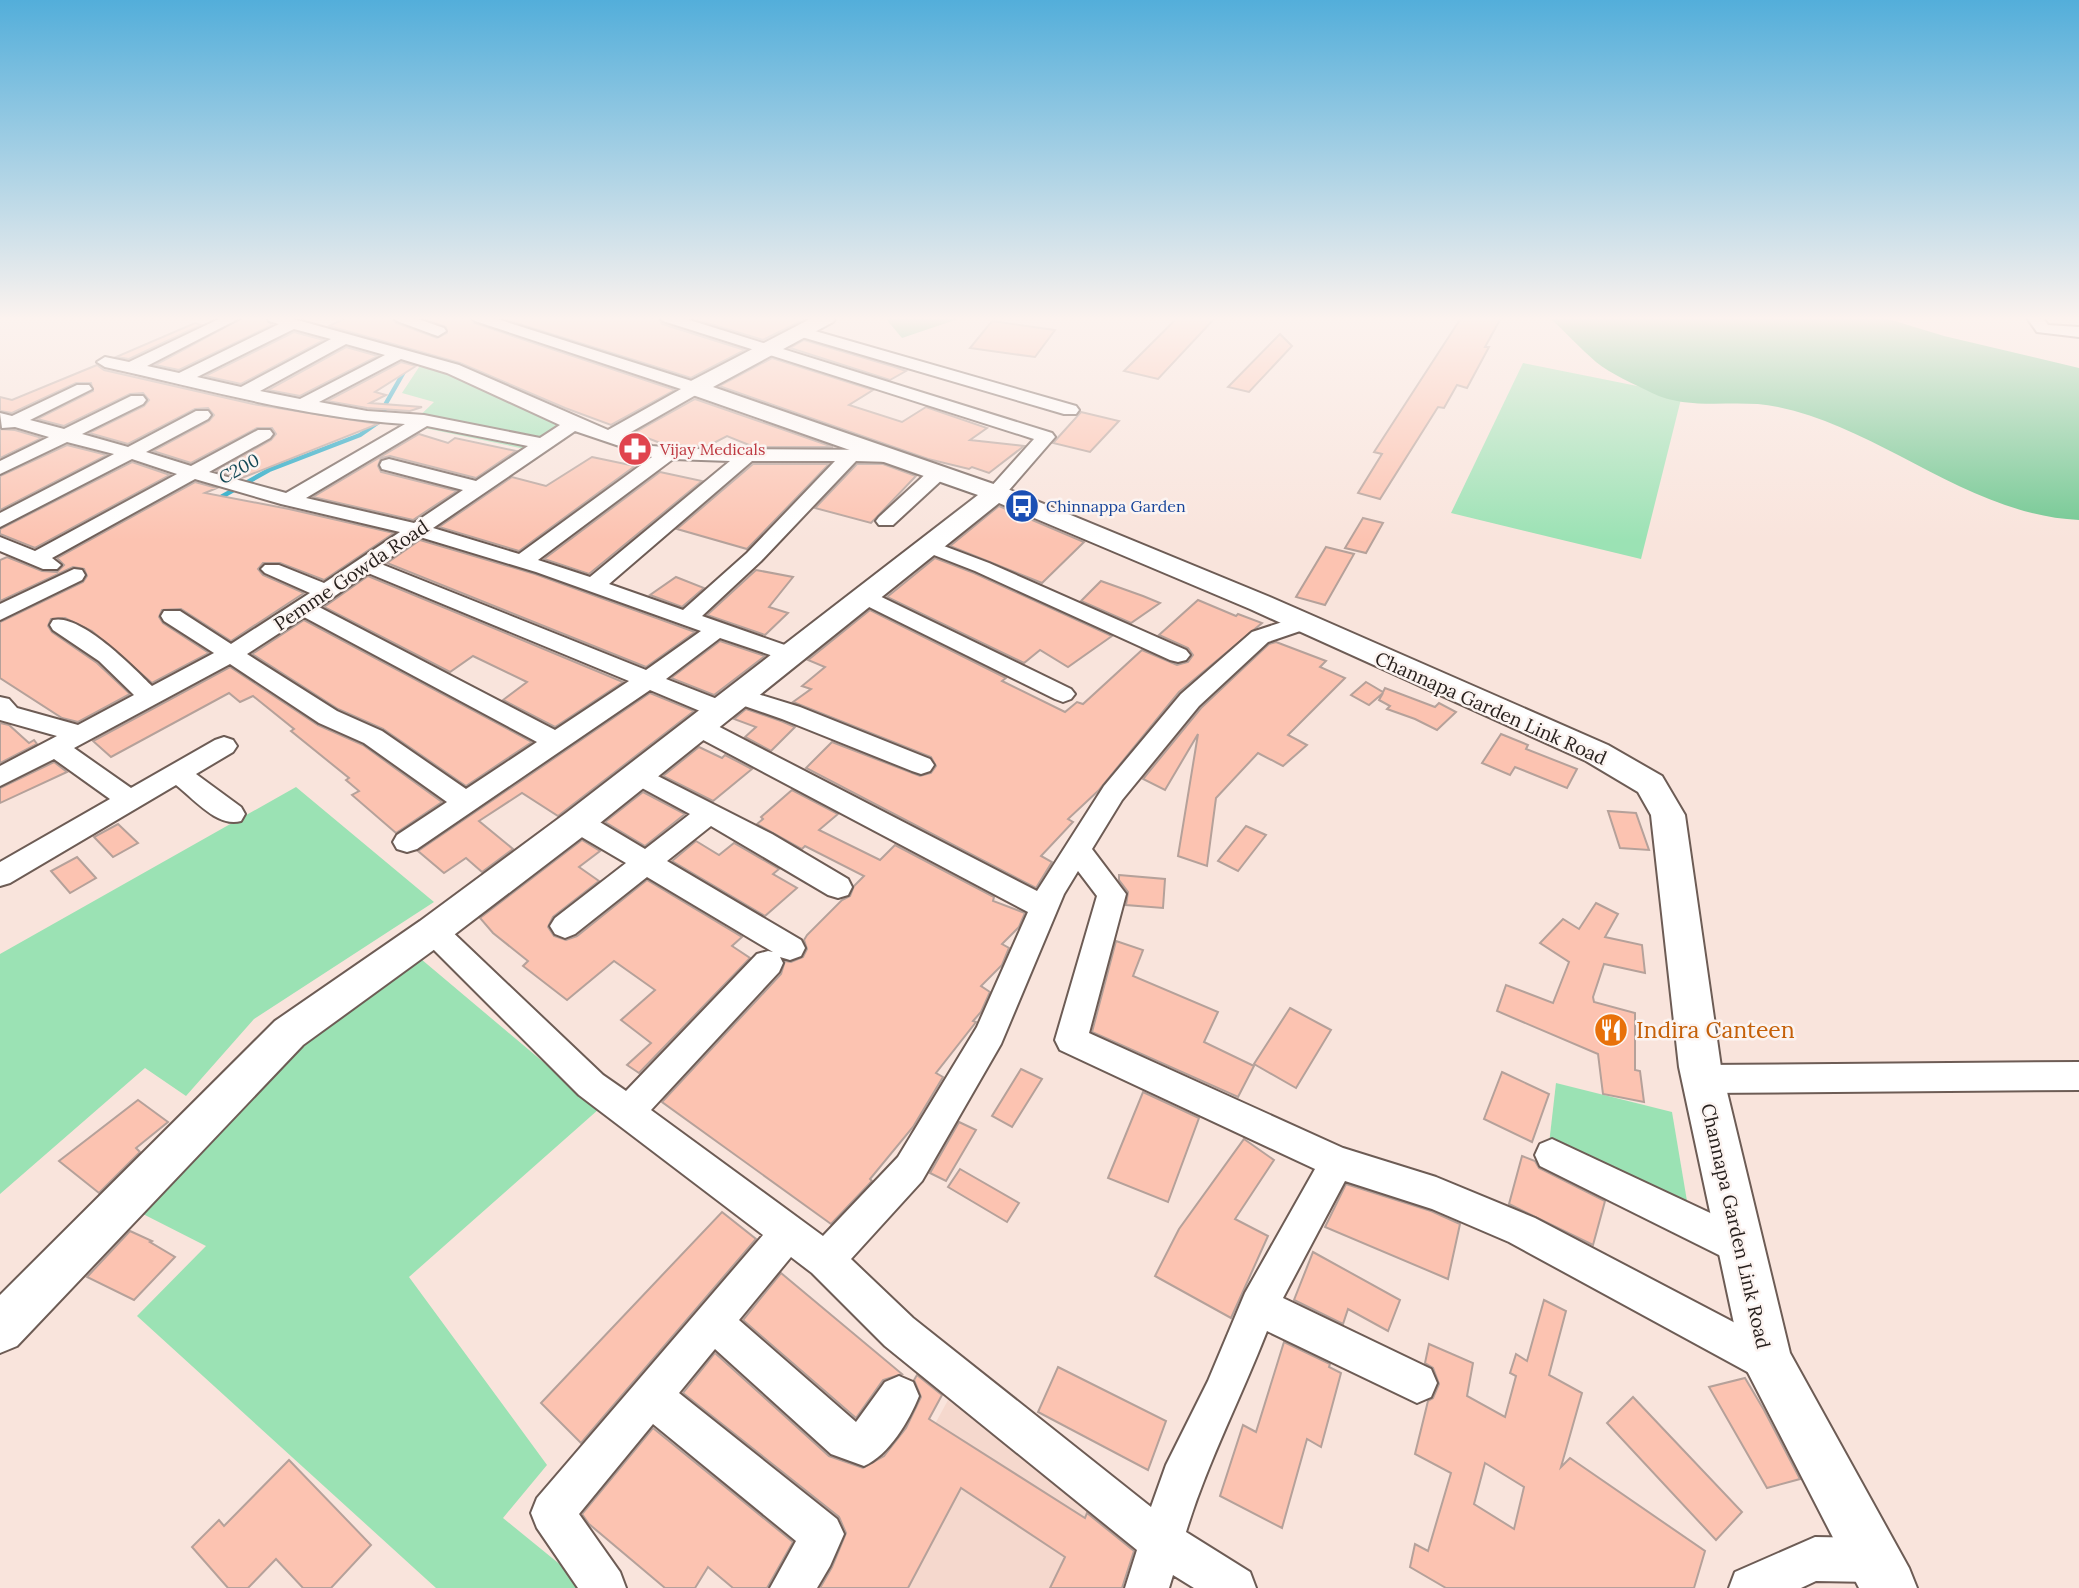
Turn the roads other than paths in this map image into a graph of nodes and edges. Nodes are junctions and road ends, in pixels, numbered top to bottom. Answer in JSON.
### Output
{"nodes":[{"id":1,"x":74,"y":392,"type":"edge"},
{"id":2,"x":245,"y":392,"type":"edge"},
{"id":3,"x":329,"y":392,"type":"edge"},
{"id":4,"x":503,"y":392,"type":"edge"},
{"id":5,"x":688,"y":392,"type":"edge"},
{"id":6,"x":707,"y":392,"type":"edge"},
{"id":7,"x":902,"y":392,"type":"edge"},
{"id":8,"x":1008,"y":392,"type":"edge"},
{"id":9,"x":137,"y":400,"type":"dead end"},
{"id":10,"x":301,"y":405,"type":"junction"},
{"id":11,"x":1070,"y":410,"type":"dead end"},
{"id":12,"x":202,"y":415,"type":"dead end"},
{"id":13,"x":424,"y":420,"type":"junction"},
{"id":14,"x":5,"y":422,"type":"edge"},
{"id":15,"x":573,"y":424,"type":"junction"},
{"id":16,"x":264,"y":434,"type":"dead end"},
{"id":17,"x":65,"y":436,"type":"junction"},
{"id":18,"x":609,"y":437,"type":"junction"},
{"id":19,"x":543,"y":444,"type":"junction"},
{"id":20,"x":131,"y":453,"type":"junction"},
{"id":21,"x":669,"y":453,"type":"junction"},
{"id":22,"x":747,"y":456,"type":"junction"},
{"id":23,"x":851,"y":456,"type":"junction"},
{"id":24,"x":891,"y":456,"type":"junction"},
{"id":25,"x":389,"y":465,"type":"dead end"},
{"id":26,"x":0,"y":468,"type":"edge"},
{"id":27,"x":194,"y":472,"type":"junction"},
{"id":28,"x":938,"y":473,"type":"junction"},
{"id":29,"x":236,"y":487,"type":"joint"},
{"id":30,"x":479,"y":488,"type":"junction"},
{"id":31,"x":584,"y":491,"type":"dead end"},
{"id":32,"x":996,"y":493,"type":"junction"},
{"id":33,"x":609,"y":497,"type":"junction"},
{"id":34,"x":288,"y":500,"type":"junction"},
{"id":35,"x":0,"y":521,"type":"edge"},
{"id":36,"x":886,"y":521,"type":"dead end"},
{"id":37,"x":417,"y":530,"type":"junction"},
{"id":38,"x":0,"y":543,"type":"edge"},
{"id":39,"x":928,"y":546,"type":"junction"},
{"id":40,"x":35,"y":559,"type":"junction"},
{"id":41,"x":521,"y":562,"type":"junction"},
{"id":42,"x":366,"y":565,"type":"junction"},
{"id":43,"x":272,"y":569,"type":"dead end"},
{"id":44,"x":593,"y":586,"type":"junction"},
{"id":45,"x":326,"y":592,"type":"junction"},
{"id":46,"x":865,"y":596,"type":"junction"},
{"id":47,"x":303,"y":607,"type":"junction"},
{"id":48,"x":0,"y":613,"type":"edge"},
{"id":49,"x":172,"y":616,"type":"dead end"},
{"id":50,"x":687,"y":618,"type":"junction"},
{"id":51,"x":1301,"y":623,"type":"junction"},
{"id":52,"x":61,"y":625,"type":"dead end"},
{"id":53,"x":718,"y":629,"type":"junction"},
{"id":54,"x":230,"y":654,"type":"junction"},
{"id":55,"x":791,"y":655,"type":"junction"},
{"id":56,"x":1178,"y":655,"type":"dead end"},
{"id":57,"x":648,"y":680,"type":"junction"},
{"id":58,"x":1063,"y":694,"type":"dead end"},
{"id":59,"x":150,"y":696,"type":"junction"},
{"id":60,"x":719,"y":711,"type":"junction"},
{"id":61,"x":3,"y":712,"type":"edge"},
{"id":62,"x":80,"y":734,"type":"junction"},
{"id":63,"x":557,"y":742,"type":"junction"},
{"id":64,"x":224,"y":746,"type":"dead end"},
{"id":65,"x":55,"y":748,"type":"junction"},
{"id":66,"x":921,"y":765,"type":"dead end"},
{"id":67,"x":177,"y":773,"type":"junction"},
{"id":68,"x":638,"y":775,"type":"junction"},
{"id":69,"x":0,"y":778,"type":"edge"},
{"id":70,"x":130,"y":800,"type":"junction"},
{"id":71,"x":466,"y":803,"type":"junction"},
{"id":72,"x":232,"y":814,"type":"dead end"},
{"id":73,"x":708,"y":814,"type":"junction"},
{"id":74,"x":578,"y":822,"type":"junction"},
{"id":75,"x":407,"y":842,"type":"dead end"},
{"id":76,"x":1077,"y":849,"type":"junction"},
{"id":77,"x":646,"y":863,"type":"junction"},
{"id":78,"x":0,"y":875,"type":"edge"},
{"id":79,"x":838,"y":887,"type":"dead end"},
{"id":80,"x":1043,"y":907,"type":"junction"},
{"id":81,"x":565,"y":926,"type":"dead end"},
{"id":82,"x":433,"y":931,"type":"junction"},
{"id":83,"x":2079,"y":1076,"type":"edge"},
{"id":84,"x":1702,"y":1079,"type":"junction"},
{"id":85,"x":627,"y":1113,"type":"junction"},
{"id":86,"x":1552,"y":1155,"type":"dead end"},
{"id":87,"x":1337,"y":1162,"type":"junction"},
{"id":88,"x":788,"y":1233,"type":"junction"},
{"id":89,"x":1740,"y":1246,"type":"junction"},
{"id":90,"x":825,"y":1259,"type":"junction"},
{"id":91,"x":1258,"y":1306,"type":"junction"},
{"id":92,"x":713,"y":1322,"type":"junction"},
{"id":93,"x":0,"y":1329,"type":"edge"},
{"id":94,"x":1767,"y":1362,"type":"junction"},
{"id":95,"x":1417,"y":1383,"type":"dead end"},
{"id":96,"x":651,"y":1396,"type":"junction"},
{"id":97,"x":899,"y":1396,"type":"dead end"},
{"id":98,"x":1160,"y":1541,"type":"junction"},
{"id":99,"x":1880,"y":1574,"type":"edge"},
{"id":100,"x":604,"y":1588,"type":"edge"},
{"id":101,"x":792,"y":1588,"type":"edge"},
{"id":102,"x":1147,"y":1588,"type":"edge"},
{"id":103,"x":1234,"y":1588,"type":"edge"},
{"id":104,"x":1751,"y":1588,"type":"edge"}],
"edges":[{"from":1,"to":14,"type":"street"},
{"from":2,"to":10,"type":"street"},
{"from":3,"to":10,"type":"street"},
{"from":4,"to":15,"type":"street"},
{"from":5,"to":18,"type":"street"},
{"from":6,"to":24,"type":"street","name":"Channapa Garden Link Road"},
{"from":7,"to":32,"type":"street"},
{"from":8,"to":11,"type":"street"},
{"from":9,"to":17,"type":"street"},
{"from":10,"to":13,"type":"street"},
{"from":12,"to":20,"type":"street"},
{"from":13,"to":19,"type":"street"},
{"from":13,"to":34,"type":"street"},
{"from":14,"to":17,"type":"street"},
{"from":15,"to":18,"type":"street"},
{"from":15,"to":19,"type":"street","name":"Pemme Gowda Road"},
{"from":16,"to":27,"type":"street"},
{"from":17,"to":20,"type":"street"},
{"from":17,"to":26,"type":"street"},
{"from":18,"to":21,"type":"street"},
{"from":19,"to":30,"type":"street","name":"Pemme Gowda Road"},
{"from":20,"to":27,"type":"street"},
{"from":20,"to":35,"type":"street"},
{"from":21,"to":22,"type":"street"},
{"from":21,"to":33,"type":"street"},
{"from":22,"to":23,"type":"street"},
{"from":22,"to":44,"type":"street"},
{"from":23,"to":24,"type":"street"},
{"from":23,"to":50,"type":"street"},
{"from":24,"to":28,"type":"street","name":"Channapa Garden Link Road"},
{"from":25,"to":30,"type":"street"},
{"from":27,"to":29,"type":"street"},
{"from":27,"to":40,"type":"street"},
{"from":28,"to":32,"type":"street","name":"Channapa Garden Link Road"},
{"from":28,"to":36,"type":"street"},
{"from":29,"to":34,"type":"street"},
{"from":30,"to":37,"type":"street","name":"Pemme Gowda Road"},
{"from":31,"to":33,"type":"street"},
{"from":32,"to":39,"type":"street"},
{"from":32,"to":51,"type":"street","name":"Channapa Garden Link Road"},
{"from":33,"to":41,"type":"street"},
{"from":34,"to":37,"type":"street"},
{"from":37,"to":41,"type":"street"},
{"from":37,"to":42,"type":"street","name":"Pemme Gowda Road"},
{"from":38,"to":40,"type":"street"},
{"from":39,"to":46,"type":"street"},
{"from":39,"to":56,"type":"street"},
{"from":40,"to":48,"type":"street"},
{"from":41,"to":44,"type":"street"},
{"from":42,"to":45,"type":"street","name":"Pemme Gowda Road"},
{"from":42,"to":57,"type":"street"},
{"from":43,"to":45,"type":"street"},
{"from":44,"to":50,"type":"street"},
{"from":45,"to":47,"type":"street","name":"Pemme Gowda Road"},
{"from":46,"to":55,"type":"street"},
{"from":46,"to":58,"type":"street"},
{"from":47,"to":54,"type":"street","name":"Pemme Gowda Road"},
{"from":47,"to":63,"type":"street"},
{"from":49,"to":54,"type":"street"},
{"from":50,"to":53,"type":"street"},
{"from":51,"to":76,"type":"street"},
{"from":51,"to":84,"type":"street","name":"Channapa Garden Link Road"},
{"from":52,"to":59,"type":"street"},
{"from":53,"to":55,"type":"street"},
{"from":53,"to":57,"type":"street"},
{"from":54,"to":59,"type":"street","name":"Pemme Gowda Road"},
{"from":54,"to":71,"type":"street"},
{"from":55,"to":60,"type":"street"},
{"from":57,"to":60,"type":"street"},
{"from":57,"to":63,"type":"street"},
{"from":59,"to":62,"type":"street","name":"Pemme Gowda Road"},
{"from":60,"to":66,"type":"street"},
{"from":60,"to":68,"type":"street"},
{"from":60,"to":80,"type":"street"},
{"from":61,"to":62,"type":"street"},
{"from":62,"to":65,"type":"street","name":"Pemme Gowda Road"},
{"from":63,"to":71,"type":"street"},
{"from":64,"to":67,"type":"street"},
{"from":65,"to":69,"type":"street","name":"Pemme Gowda Road"},
{"from":65,"to":70,"type":"street"},
{"from":67,"to":70,"type":"street"},
{"from":67,"to":72,"type":"street"},
{"from":68,"to":73,"type":"street"},
{"from":68,"to":74,"type":"street"},
{"from":70,"to":78,"type":"street"},
{"from":71,"to":75,"type":"street"},
{"from":73,"to":77,"type":"street"},
{"from":73,"to":79,"type":"street"},
{"from":74,"to":77,"type":"street"},
{"from":74,"to":82,"type":"street"},
{"from":76,"to":80,"type":"street"},
{"from":76,"to":87,"type":"street"},
{"from":77,"to":81,"type":"street"},
{"from":77,"to":85,"type":"street"},
{"from":80,"to":90,"type":"street"},
{"from":82,"to":85,"type":"street"},
{"from":82,"to":93,"type":"street"},
{"from":83,"to":84,"type":"street"},
{"from":84,"to":89,"type":"street","name":"Channapa Garden Link Road"},
{"from":85,"to":88,"type":"street"},
{"from":86,"to":89,"type":"street"},
{"from":87,"to":91,"type":"street"},
{"from":87,"to":94,"type":"street"},
{"from":88,"to":90,"type":"street"},
{"from":88,"to":92,"type":"street"},
{"from":89,"to":94,"type":"street","name":"Channapa Garden Link Road"},
{"from":90,"to":98,"type":"street"},
{"from":91,"to":95,"type":"street"},
{"from":91,"to":98,"type":"street"},
{"from":92,"to":96,"type":"street"},
{"from":92,"to":97,"type":"street"},
{"from":94,"to":99,"type":"street","name":"Channapa Garden Link Road"},
{"from":96,"to":100,"type":"street"},
{"from":96,"to":101,"type":"street"},
{"from":98,"to":102,"type":"street"},
{"from":98,"to":103,"type":"street"},
{"from":99,"to":104,"type":"street"}]}
